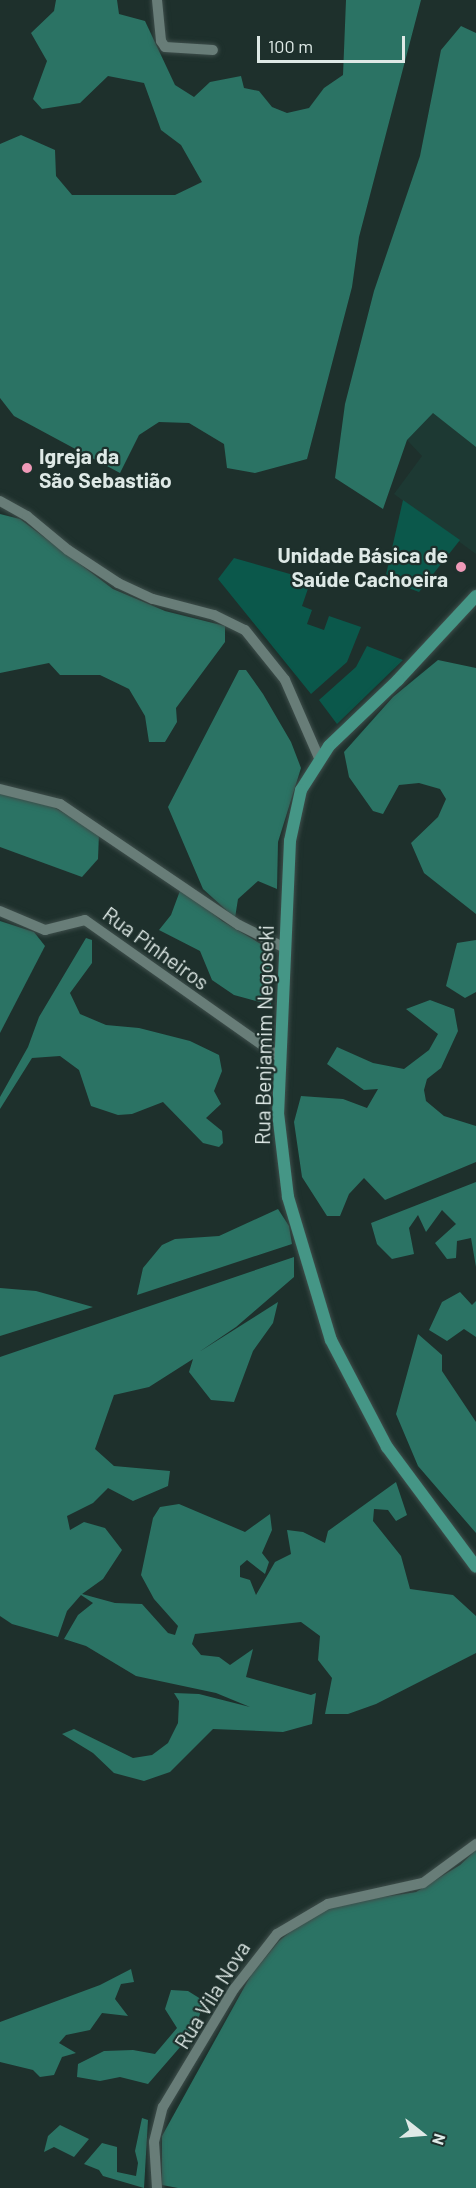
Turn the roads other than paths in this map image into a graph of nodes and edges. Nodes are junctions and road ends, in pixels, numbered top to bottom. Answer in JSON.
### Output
{"nodes":[{"id":1,"x":157,"y":0,"type":"edge"},
{"id":2,"x":213,"y":50,"type":"dead end"},
{"id":3,"x":0,"y":501,"type":"edge"},
{"id":4,"x":476,"y":596,"type":"edge"},
{"id":5,"x":319,"y":758,"type":"junction"},
{"id":6,"x":0,"y":789,"type":"edge"},
{"id":7,"x":0,"y":911,"type":"edge"},
{"id":8,"x":285,"y":948,"type":"junction"},
{"id":9,"x":279,"y":1057,"type":"junction"},
{"id":10,"x":476,"y":1567,"type":"edge"},
{"id":11,"x":476,"y":1844,"type":"edge"},
{"id":12,"x":157,"y":2188,"type":"edge"}],
"edges":[{"from":1,"to":2,"type":"street"},
{"from":3,"to":5,"type":"street"},
{"from":4,"to":5,"type":"main road","name":"Rua Benjamim Negoseki"},
{"from":5,"to":8,"type":"main road","name":"Rua Benjamim Negoseki"},
{"from":6,"to":8,"type":"street"},
{"from":7,"to":9,"type":"street","name":"Rua Pinheiros"},
{"from":8,"to":9,"type":"main road","name":"Rua Benjamim Negoseki"},
{"from":9,"to":10,"type":"main road","name":"Rua Benjamim Negoseki"},
{"from":11,"to":12,"type":"street","name":"Rua Vila Nova"}]}
